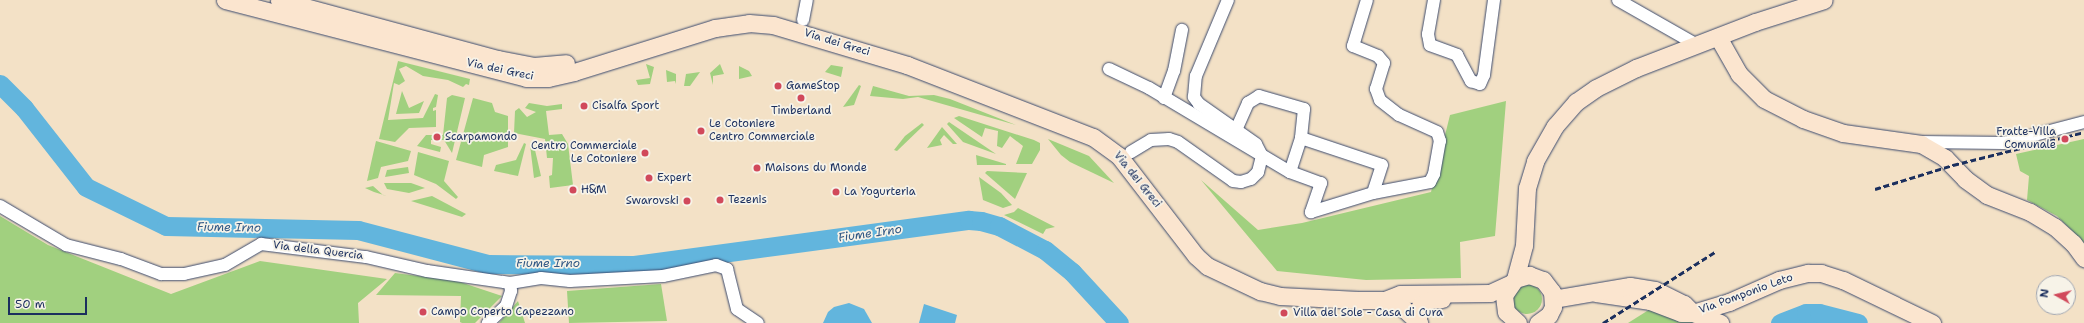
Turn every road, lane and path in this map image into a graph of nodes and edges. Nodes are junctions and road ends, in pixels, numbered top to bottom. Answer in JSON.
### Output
{"nodes":[{"id":1,"x":225,"y":0,"type":"edge"},
{"id":2,"x":279,"y":0,"type":"edge"},
{"id":3,"x":807,"y":0,"type":"edge"},
{"id":4,"x":1228,"y":0,"type":"edge"},
{"id":5,"x":1367,"y":0,"type":"edge"},
{"id":6,"x":1434,"y":0,"type":"edge"},
{"id":7,"x":1494,"y":0,"type":"edge"},
{"id":8,"x":1618,"y":0,"type":"edge"},
{"id":9,"x":1824,"y":0,"type":"edge"},
{"id":10,"x":803,"y":20,"type":"junction"},
{"id":11,"x":1182,"y":30,"type":"dead end"},
{"id":12,"x":1718,"y":36,"type":"junction"},
{"id":13,"x":1697,"y":45,"type":"junction"},
{"id":14,"x":1109,"y":70,"type":"dead end"},
{"id":15,"x":1164,"y":98,"type":"junction"},
{"id":16,"x":2084,"y":122,"type":"edge"},
{"id":17,"x":1236,"y":130,"type":"junction"},
{"id":18,"x":1301,"y":138,"type":"junction"},
{"id":19,"x":1911,"y":141,"type":"junction"},
{"id":20,"x":1131,"y":152,"type":"junction"},
{"id":21,"x":1262,"y":156,"type":"junction"},
{"id":22,"x":1290,"y":172,"type":"junction"},
{"id":23,"x":1373,"y":193,"type":"junction"},
{"id":24,"x":0,"y":206,"type":"edge"},
{"id":25,"x":2084,"y":258,"type":"edge"},
{"id":26,"x":1512,"y":281,"type":"junction"},
{"id":27,"x":510,"y":283,"type":"junction"},
{"id":28,"x":1474,"y":294,"type":"junction"},
{"id":29,"x":1296,"y":295,"type":"junction"},
{"id":30,"x":1554,"y":299,"type":"junction"},
{"id":31,"x":1385,"y":300,"type":"junction"},
{"id":32,"x":1693,"y":313,"type":"junction"},
{"id":33,"x":1714,"y":321,"type":"edge"},
{"id":34,"x":488,"y":323,"type":"edge"},
{"id":35,"x":758,"y":323,"type":"edge"},
{"id":36,"x":1419,"y":323,"type":"edge"},
{"id":37,"x":1518,"y":323,"type":"edge"},
{"id":38,"x":1538,"y":323,"type":"edge"},
{"id":39,"x":1932,"y":323,"type":"edge"}],
"edges":[{"from":1,"to":29,"type":"main road","name":"Via dei Greci"},
{"from":2,"to":10,"type":"main road","name":"Via dei Greci"},
{"from":3,"to":10,"type":"street"},
{"from":4,"to":17,"type":"street"},
{"from":5,"to":23,"type":"street"},
{"from":6,"to":7,"type":"street"},
{"from":8,"to":13,"type":"street"},
{"from":9,"to":12,"type":"main road"},
{"from":10,"to":20,"type":"main road","name":"Via dei Greci"},
{"from":11,"to":15,"type":"street"},
{"from":12,"to":13,"type":"main road"},
{"from":12,"to":19,"type":"main road"},
{"from":13,"to":26,"type":"main road"},
{"from":14,"to":15,"type":"street"},
{"from":15,"to":21,"type":"street"},
{"from":16,"to":19,"type":"street"},
{"from":17,"to":18,"type":"street"},
{"from":17,"to":21,"type":"street"},
{"from":18,"to":22,"type":"street"},
{"from":18,"to":23,"type":"street"},
{"from":19,"to":25,"type":"main road"},
{"from":20,"to":21,"type":"street"},
{"from":20,"to":29,"type":"main road","name":"Via dei Greci"},
{"from":21,"to":22,"type":"street"},
{"from":22,"to":23,"type":"street"},
{"from":24,"to":27,"type":"street","name":"Via della Quercia"},
{"from":26,"to":28,"type":"main road","name":"Via dei Greci"},
{"from":26,"to":30,"type":"main road","name":"Via dei Greci"},
{"from":26,"to":37,"type":"main road"},
{"from":27,"to":34,"type":"street"},
{"from":27,"to":35,"type":"street","name":"Via della Quercia"},
{"from":28,"to":31,"type":"main road","name":"Via dei Greci"},
{"from":28,"to":36,"type":"main road","name":"Via dei Greci"},
{"from":29,"to":31,"type":"main road","name":"Via dei Greci"},
{"from":30,"to":32,"type":"main road"},
{"from":30,"to":38,"type":"main road"},
{"from":31,"to":36,"type":"main road","name":"Via dei Greci"},
{"from":32,"to":33,"type":"main road"},
{"from":32,"to":39,"type":"main road","name":"Via Pomponio Leto"}]}
